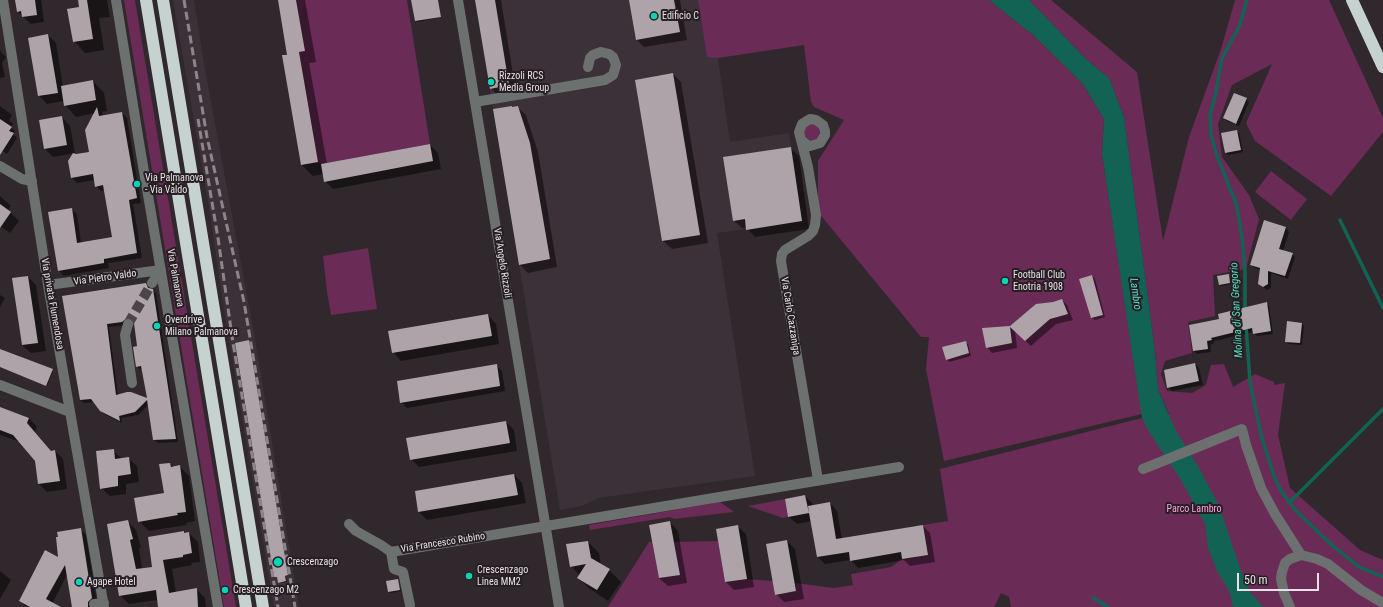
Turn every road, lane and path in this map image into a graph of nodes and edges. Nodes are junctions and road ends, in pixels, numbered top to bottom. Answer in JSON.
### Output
{"nodes":[{"id":1,"x":3,"y":0,"type":"edge"},
{"id":2,"x":116,"y":0,"type":"edge"},
{"id":3,"x":146,"y":0,"type":"edge"},
{"id":4,"x":163,"y":0,"type":"edge"},
{"id":5,"x":458,"y":0,"type":"edge"},
{"id":6,"x":1352,"y":0,"type":"edge"},
{"id":7,"x":588,"y":67,"type":"dead end"},
{"id":8,"x":1383,"y":67,"type":"edge"},
{"id":9,"x":475,"y":102,"type":"junction"},
{"id":10,"x":801,"y":140,"type":"junction"},
{"id":11,"x":817,"y":145,"type":"junction"},
{"id":12,"x":0,"y":166,"type":"edge"},
{"id":13,"x":808,"y":167,"type":"junction"},
{"id":14,"x":32,"y":181,"type":"junction"},
{"id":15,"x":161,"y":270,"type":"junction"},
{"id":16,"x":152,"y":282,"type":"tunnel mouth"},
{"id":17,"x":48,"y":286,"type":"junction"},
{"id":18,"x":128,"y":324,"type":"tunnel mouth"},
{"id":19,"x":132,"y":383,"type":"dead end"},
{"id":20,"x":0,"y":385,"type":"edge"},
{"id":21,"x":70,"y":412,"type":"junction"},
{"id":22,"x":899,"y":467,"type":"dead end"},
{"id":23,"x":1147,"y":468,"type":"dead end"},
{"id":24,"x":818,"y":480,"type":"junction"},
{"id":25,"x":349,"y":524,"type":"dead end"},
{"id":26,"x":546,"y":526,"type":"junction"},
{"id":27,"x":391,"y":552,"type":"junction"},
{"id":28,"x":1301,"y":555,"type":"junction"},
{"id":29,"x":1383,"y":603,"type":"edge"},
{"id":30,"x":101,"y":605,"type":"edge"},
{"id":31,"x":410,"y":605,"type":"dead end"},
{"id":32,"x":218,"y":607,"type":"edge"},
{"id":33,"x":246,"y":607,"type":"edge"},
{"id":34,"x":263,"y":607,"type":"edge"},
{"id":35,"x":559,"y":607,"type":"edge"},
{"id":36,"x":1290,"y":607,"type":"edge"}],
"edges":[{"from":1,"to":14,"type":"street","name":"Via privata Flumendosa"},
{"from":2,"to":15,"type":"street","name":"Via Palmanova"},
{"from":3,"to":33,"type":"highway","name":"Via Palmanova"},
{"from":4,"to":34,"type":"highway"},
{"from":5,"to":9,"type":"street","name":"Via Angelo Rizzoli"},
{"from":6,"to":8,"type":"highway"},
{"from":7,"to":9,"type":"street"},
{"from":9,"to":26,"type":"street","name":"Via Angelo Rizzoli"},
{"from":10,"to":11,"type":"street"},
{"from":10,"to":11,"type":"street"},
{"from":10,"to":13,"type":"street","name":"Via Carlo Cazzaniga"},
{"from":11,"to":13,"type":"street"},
{"from":12,"to":14,"type":"street"},
{"from":13,"to":24,"type":"street","name":"Via Carlo Cazzaniga"},
{"from":14,"to":17,"type":"street","name":"Via privata Flumendosa"},
{"from":15,"to":16,"type":"street"},
{"from":15,"to":17,"type":"street","name":"Via Pietro Valdo"},
{"from":15,"to":32,"type":"street","name":"Via Palmanova"},
{"from":17,"to":21,"type":"street","name":"Via privata Flumendosa"},
{"from":18,"to":19,"type":"street"},
{"from":20,"to":21,"type":"street"},
{"from":21,"to":30,"type":"street","name":"Via privata Flumendosa"},
{"from":22,"to":24,"type":"street"},
{"from":23,"to":28,"type":"street"},
{"from":24,"to":26,"type":"street"},
{"from":25,"to":27,"type":"street","name":"Via Francesco Rubino"},
{"from":26,"to":27,"type":"street","name":"Via Francesco Rubino"},
{"from":26,"to":35,"type":"street","name":"Via Angelo Rizzoli"},
{"from":27,"to":31,"type":"street"},
{"from":28,"to":29,"type":"street"},
{"from":28,"to":36,"type":"street"}]}
